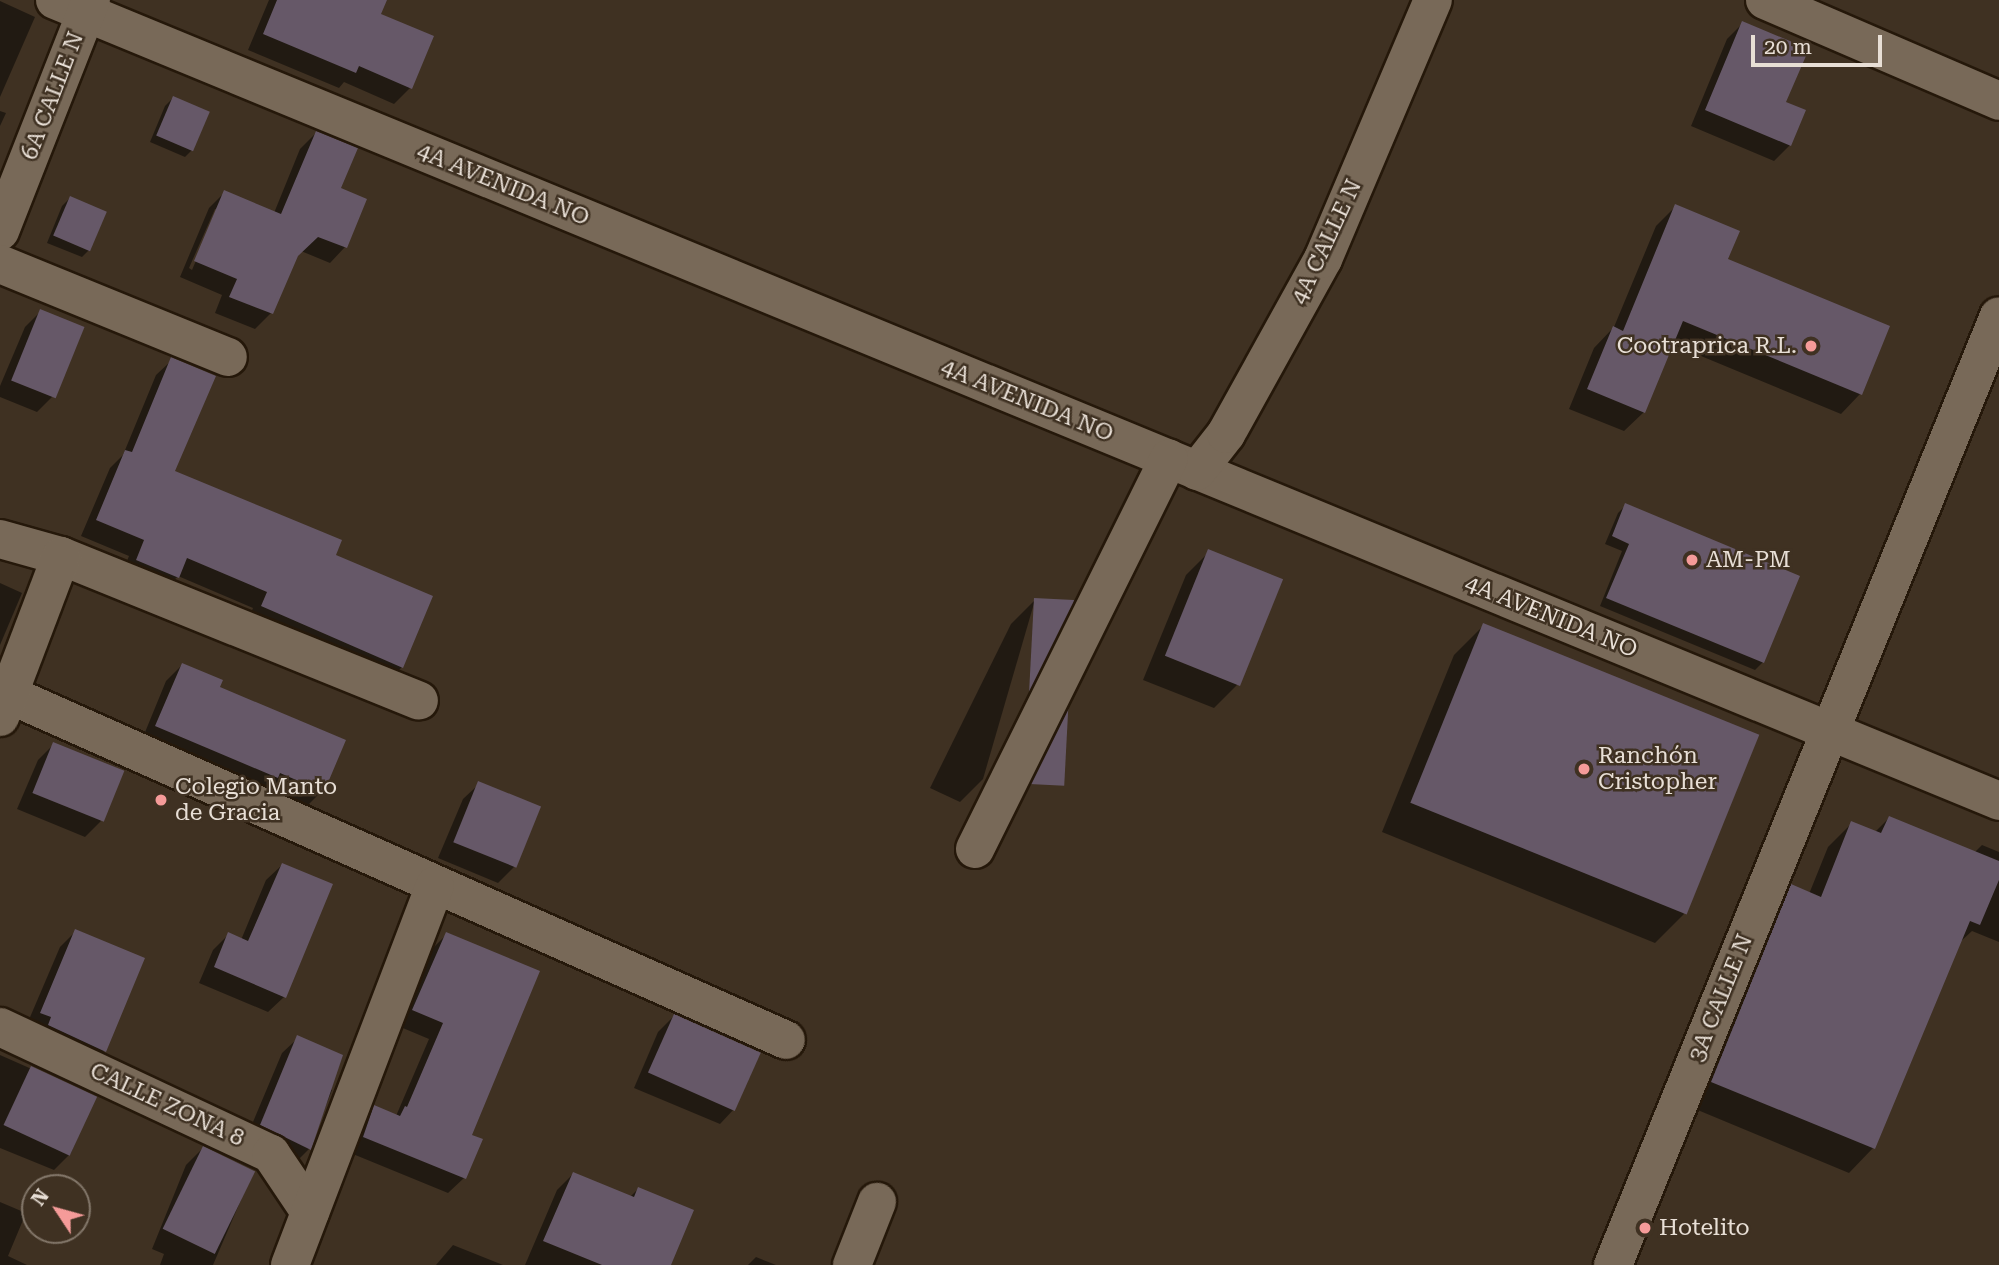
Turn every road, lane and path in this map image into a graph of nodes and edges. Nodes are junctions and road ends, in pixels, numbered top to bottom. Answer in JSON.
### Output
{"nodes":[{"id":1,"x":1433,"y":0,"type":"edge"},
{"id":2,"x":1765,"y":0,"type":"edge"},
{"id":3,"x":77,"y":4,"type":"edge"},
{"id":4,"x":1999,"y":101,"type":"edge"},
{"id":5,"x":0,"y":231,"type":"edge"},
{"id":6,"x":0,"y":264,"type":"edge"},
{"id":7,"x":1999,"y":316,"type":"edge"},
{"id":8,"x":228,"y":357,"type":"dead end"},
{"id":9,"x":1183,"y":465,"type":"junction"},
{"id":10,"x":0,"y":539,"type":"edge"},
{"id":11,"x":61,"y":556,"type":"junction"},
{"id":12,"x":419,"y":701,"type":"dead end"},
{"id":13,"x":5,"y":706,"type":"edge"},
{"id":14,"x":1830,"y":731,"type":"junction"},
{"id":15,"x":1999,"y":801,"type":"edge"},
{"id":16,"x":975,"y":849,"type":"dead end"},
{"id":17,"x":435,"y":886,"type":"junction"},
{"id":18,"x":0,"y":1027,"type":"edge"},
{"id":19,"x":786,"y":1040,"type":"dead end"},
{"id":20,"x":877,"y":1202,"type":"dead end"},
{"id":21,"x":310,"y":1212,"type":"junction"},
{"id":22,"x":290,"y":1265,"type":"edge"},
{"id":23,"x":852,"y":1265,"type":"edge"},
{"id":24,"x":1613,"y":1265,"type":"edge"}],
"edges":[{"from":1,"to":9,"type":"street","name":"4A CALLE N"},
{"from":2,"to":4,"type":"street"},
{"from":3,"to":5,"type":"street","name":"6A CALLE N"},
{"from":3,"to":9,"type":"street","name":"4A AVENIDA NO"},
{"from":6,"to":8,"type":"street"},
{"from":7,"to":14,"type":"street","name":"3A CALLE N"},
{"from":9,"to":14,"type":"street","name":"4A AVENIDA NO"},
{"from":9,"to":16,"type":"street","name":"4A CALLE N"},
{"from":10,"to":11,"type":"street"},
{"from":11,"to":12,"type":"street"},
{"from":11,"to":13,"type":"street"},
{"from":13,"to":17,"type":"street"},
{"from":14,"to":15,"type":"street","name":"4A AVENIDA NO"},
{"from":14,"to":24,"type":"street","name":"3A CALLE N"},
{"from":17,"to":19,"type":"street"},
{"from":17,"to":21,"type":"street"},
{"from":18,"to":21,"type":"street","name":"CALLE ZONA 8"},
{"from":20,"to":23,"type":"street"},
{"from":21,"to":22,"type":"street"}]}
